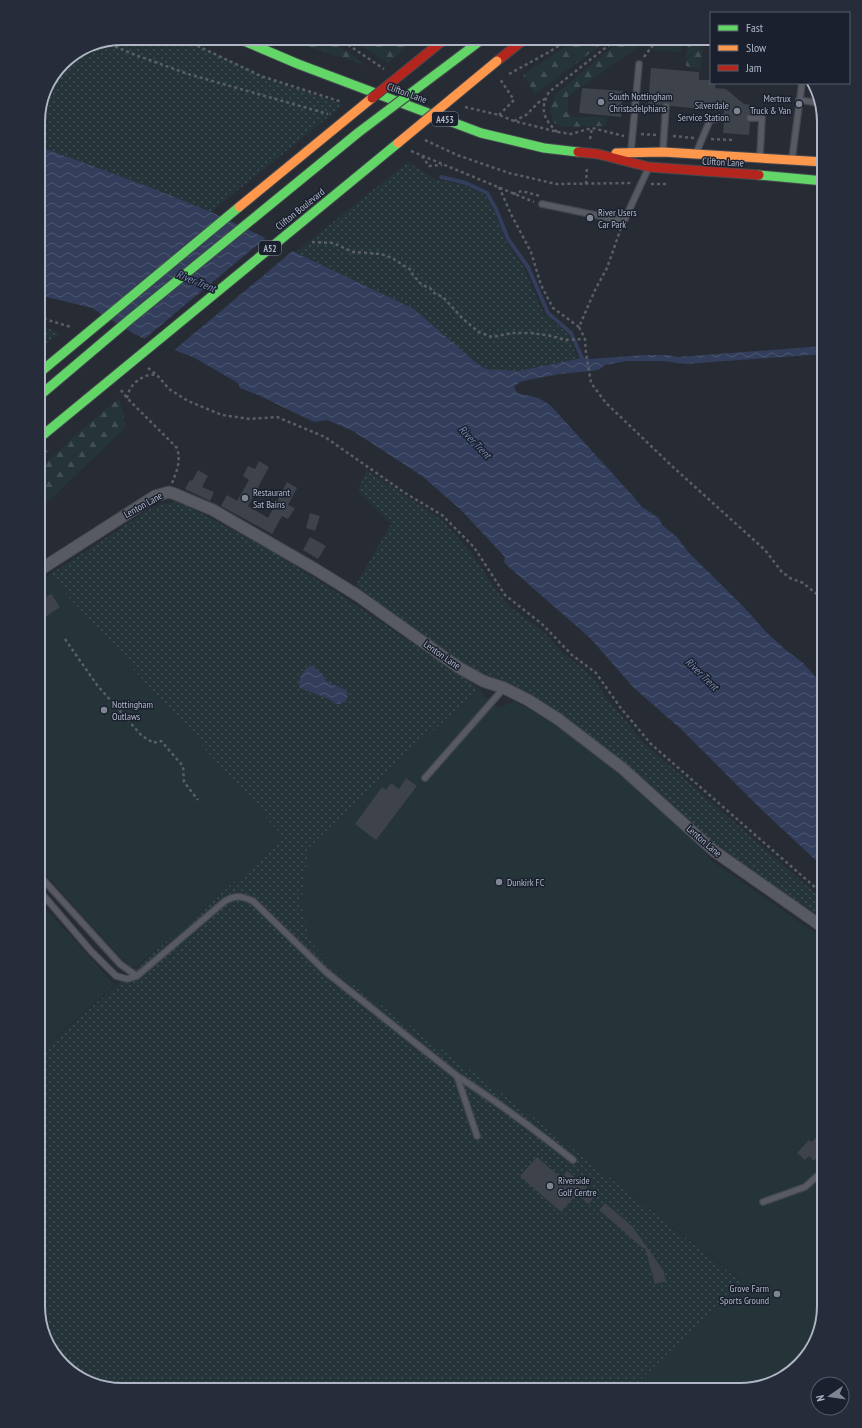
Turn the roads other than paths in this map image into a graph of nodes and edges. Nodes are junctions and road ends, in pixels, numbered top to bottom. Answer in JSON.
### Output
{"nodes":[{"id":1,"x":253,"y":45,"type":"edge"},
{"id":2,"x":437,"y":45,"type":"edge"},
{"id":3,"x":475,"y":45,"type":"edge"},
{"id":4,"x":517,"y":45,"type":"edge"},
{"id":5,"x":639,"y":64,"type":"road end"},
{"id":6,"x":802,"y":84,"type":"edge"},
{"id":7,"x":799,"y":100,"type":"junction"},
{"id":8,"x":814,"y":102,"type":"edge"},
{"id":9,"x":666,"y":106,"type":"dead end"},
{"id":10,"x":724,"y":118,"type":"dead end"},
{"id":11,"x":750,"y":118,"type":"dead end"},
{"id":12,"x":651,"y":151,"type":"junction"},
{"id":13,"x":631,"y":152,"type":"junction"},
{"id":14,"x":663,"y":152,"type":"junction"},
{"id":15,"x":696,"y":153,"type":"junction"},
{"id":16,"x":598,"y":154,"type":"junction"},
{"id":17,"x":760,"y":157,"type":"junction"},
{"id":18,"x":817,"y":163,"type":"edge"},
{"id":19,"x":649,"y":167,"type":"junction"},
{"id":20,"x":792,"y":168,"type":"junction"},
{"id":21,"x":817,"y":178,"type":"edge"},
{"id":22,"x":542,"y":204,"type":"road end"},
{"id":23,"x":45,"y":368,"type":"edge"},
{"id":24,"x":45,"y":391,"type":"edge"},
{"id":25,"x":45,"y":433,"type":"edge"},
{"id":26,"x":45,"y":567,"type":"edge"},
{"id":27,"x":504,"y":688,"type":"junction"},
{"id":28,"x":425,"y":778,"type":"dead end"},
{"id":29,"x":45,"y":882,"type":"edge"},
{"id":30,"x":45,"y":897,"type":"edge"},
{"id":31,"x":817,"y":923,"type":"edge"},
{"id":32,"x":137,"y":976,"type":"junction"},
{"id":33,"x":457,"y":1076,"type":"junction"},
{"id":34,"x":477,"y":1136,"type":"dead end"},
{"id":35,"x":573,"y":1160,"type":"dead end"},
{"id":36,"x":817,"y":1176,"type":"edge"},
{"id":37,"x":763,"y":1202,"type":"dead end"}],
"edges":[{"from":1,"to":16,"type":"main road","name":"Clifton Lane","number":"A453"},
{"from":2,"to":23,"type":"main road","bridge":true},
{"from":3,"to":24,"type":"main road","bridge":true},
{"from":4,"to":25,"type":"main road","name":"Clifton Boulevard","number":"A52","bridge":true},
{"from":5,"to":13,"type":"lane"},
{"from":6,"to":7,"type":"lane"},
{"from":7,"to":8,"type":"lane"},
{"from":7,"to":20,"type":"lane"},
{"from":9,"to":14,"type":"lane"},
{"from":10,"to":15,"type":"lane"},
{"from":11,"to":17,"type":"lane"},
{"from":12,"to":13,"type":"main road","name":"Clifton Lane","number":"A453"},
{"from":12,"to":14,"type":"main road","name":"Clifton Lane","number":"A453"},
{"from":12,"to":19,"type":"lane"},
{"from":13,"to":16,"type":"main road","name":"Clifton Lane","number":"A453"},
{"from":14,"to":15,"type":"main road","name":"Clifton Lane","number":"A453"},
{"from":15,"to":17,"type":"main road","name":"Clifton Lane","number":"A453"},
{"from":16,"to":19,"type":"main road","name":"Clifton Lane","number":"A453"},
{"from":17,"to":20,"type":"main road","name":"Clifton Lane","number":"A453"},
{"from":18,"to":20,"type":"main road","name":"Clifton Lane","number":"A453"},
{"from":19,"to":20,"type":"main road","name":"Clifton Lane","number":"A453"},
{"from":19,"to":22,"type":"lane"},
{"from":20,"to":21,"type":"main road","name":"Clifton Lane","number":"A453"},
{"from":26,"to":27,"type":"street","name":"Lenton Lane"},
{"from":27,"to":28,"type":"lane"},
{"from":27,"to":31,"type":"street","name":"Lenton Lane"},
{"from":29,"to":32,"type":"lane"},
{"from":30,"to":32,"type":"lane"},
{"from":32,"to":33,"type":"lane"},
{"from":33,"to":34,"type":"lane"},
{"from":33,"to":35,"type":"lane"},
{"from":36,"to":37,"type":"lane"}]}
